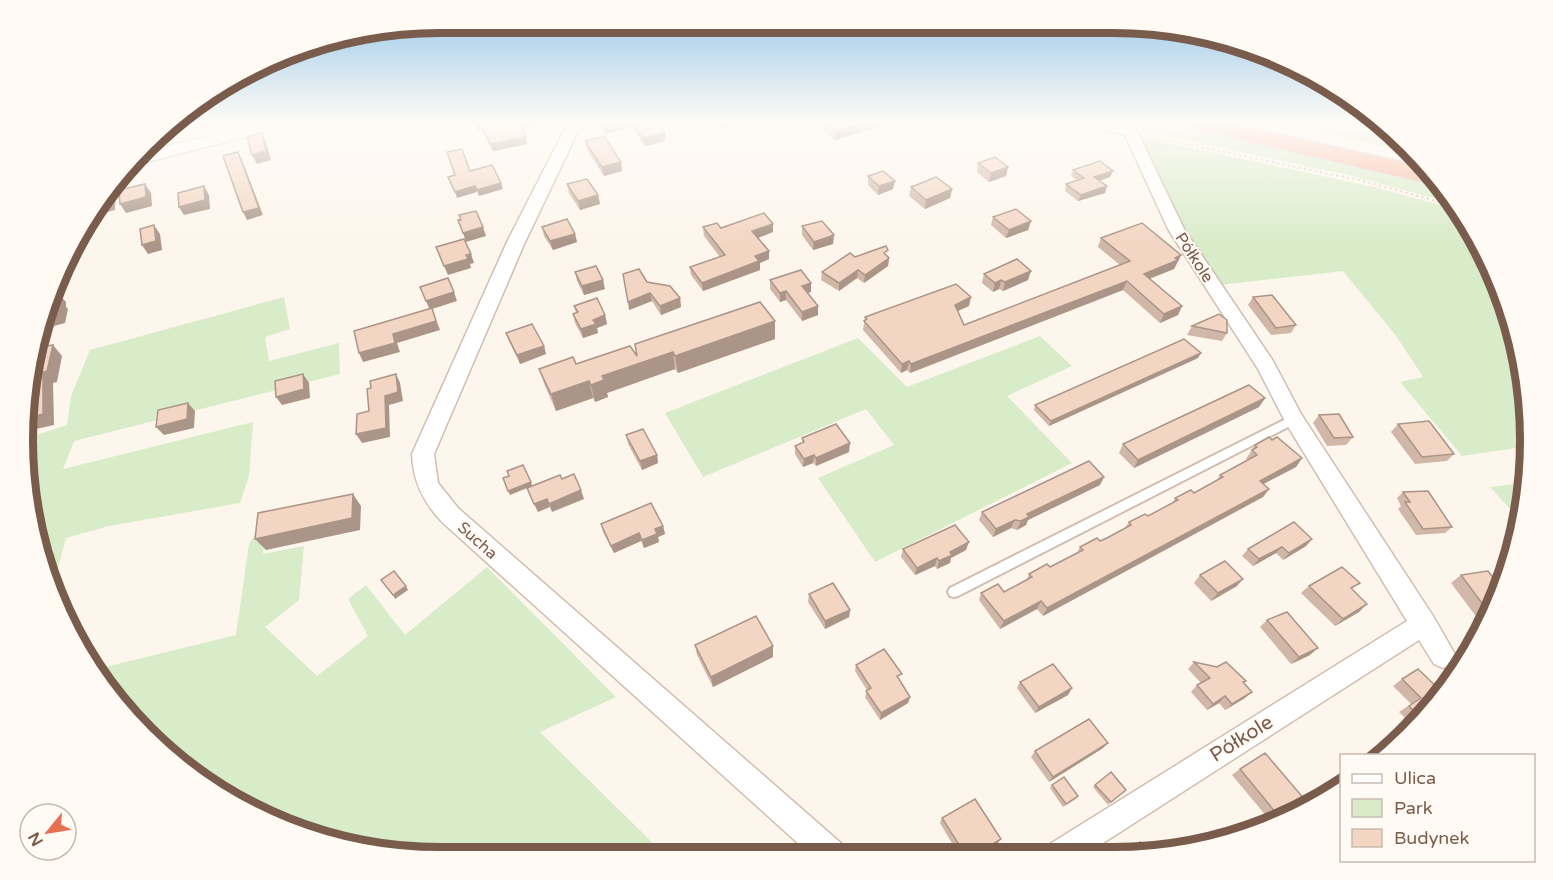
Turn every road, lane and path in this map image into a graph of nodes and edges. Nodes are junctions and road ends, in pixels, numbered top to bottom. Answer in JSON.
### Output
{"nodes":[{"id":1,"x":555,"y":162,"type":"edge"},
{"id":2,"x":1145,"y":162,"type":"edge"},
{"id":3,"x":1276,"y":162,"type":"edge"},
{"id":4,"x":1369,"y":162,"type":"edge"},
{"id":5,"x":1421,"y":174,"type":"edge"},
{"id":6,"x":1443,"y":203,"type":"edge"},
{"id":7,"x":1294,"y":419,"type":"junction"},
{"id":8,"x":954,"y":592,"type":"dead end"},
{"id":9,"x":1424,"y":624,"type":"junction"},
{"id":10,"x":1443,"y":656,"type":"dead end"},
{"id":11,"x":824,"y":847,"type":"edge"},
{"id":12,"x":1070,"y":847,"type":"edge"}],
"edges":[{"from":1,"to":11,"type":"street","name":"Sucha"},
{"from":2,"to":7,"type":"street","name":"Półkole"},
{"from":3,"to":6,"type":"path"},
{"from":4,"to":5,"type":"highway"},
{"from":7,"to":8,"type":"lane"},
{"from":7,"to":9,"type":"street","name":"Półkole"},
{"from":9,"to":10,"type":"street","name":"Półkole"},
{"from":9,"to":12,"type":"street","name":"Półkole"}]}
